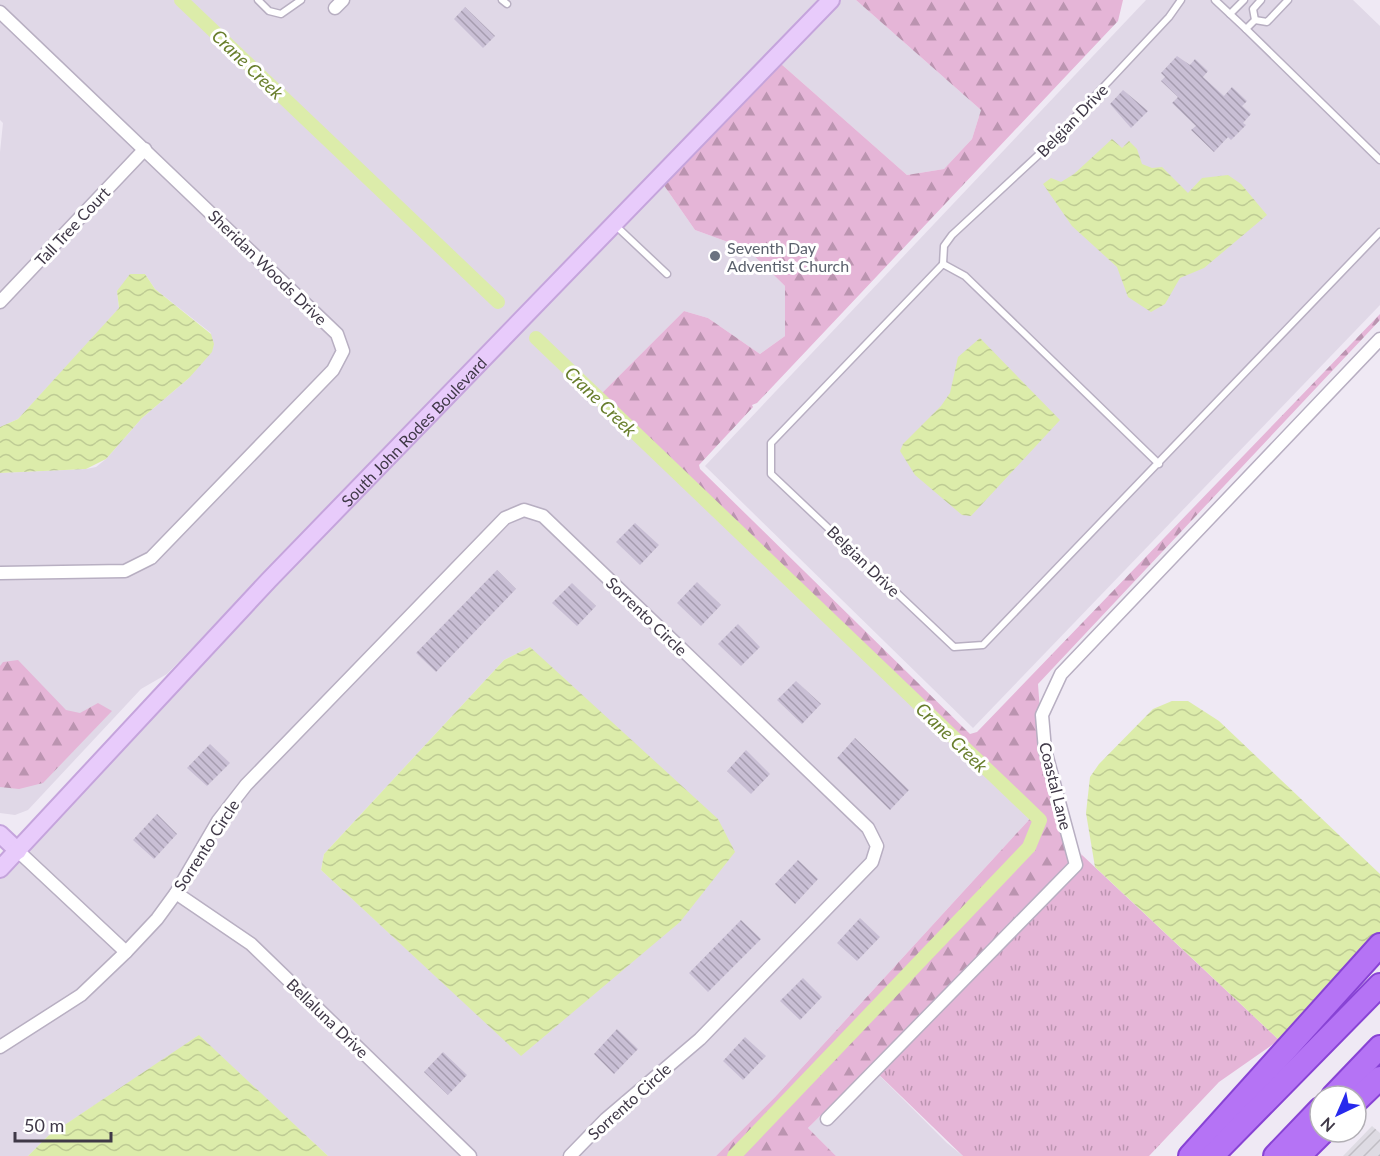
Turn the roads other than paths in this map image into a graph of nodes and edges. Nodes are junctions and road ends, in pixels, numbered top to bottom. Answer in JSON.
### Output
{"nodes":[{"id":1,"x":258,"y":0,"type":"edge"},
{"id":2,"x":301,"y":0,"type":"edge"},
{"id":3,"x":831,"y":0,"type":"edge"},
{"id":4,"x":1181,"y":0,"type":"edge"},
{"id":5,"x":1215,"y":0,"type":"edge"},
{"id":6,"x":1244,"y":0,"type":"edge"},
{"id":7,"x":1261,"y":0,"type":"edge"},
{"id":8,"x":1288,"y":0,"type":"edge"},
{"id":9,"x":0,"y":12,"type":"edge"},
{"id":10,"x":1230,"y":14,"type":"junction"},
{"id":11,"x":1255,"y":20,"type":"junction"},
{"id":12,"x":1246,"y":29,"type":"junction"},
{"id":13,"x":145,"y":149,"type":"junction"},
{"id":14,"x":1380,"y":160,"type":"edge"},
{"id":15,"x":614,"y":224,"type":"junction"},
{"id":16,"x":1380,"y":232,"type":"edge"},
{"id":17,"x":943,"y":264,"type":"junction"},
{"id":18,"x":667,"y":274,"type":"dead end"},
{"id":19,"x":0,"y":302,"type":"edge"},
{"id":20,"x":1380,"y":339,"type":"edge"},
{"id":21,"x":1159,"y":464,"type":"junction"},
{"id":22,"x":0,"y":573,"type":"edge"},
{"id":23,"x":0,"y":834,"type":"edge"},
{"id":24,"x":18,"y":851,"type":"junction"},
{"id":25,"x":0,"y":869,"type":"edge"},
{"id":26,"x":176,"y":893,"type":"junction"},
{"id":27,"x":1380,"y":945,"type":"edge"},
{"id":28,"x":126,"y":952,"type":"junction"},
{"id":29,"x":1380,"y":985,"type":"edge"},
{"id":30,"x":0,"y":1047,"type":"edge"},
{"id":31,"x":1380,"y":1047,"type":"edge"},
{"id":32,"x":1380,"y":1078,"type":"edge"},
{"id":33,"x":1345,"y":1084,"type":"edge"},
{"id":34,"x":1368,"y":1090,"type":"edge"},
{"id":35,"x":827,"y":1119,"type":"dead end"},
{"id":36,"x":1308,"y":1122,"type":"edge"},
{"id":37,"x":1311,"y":1144,"type":"edge"},
{"id":38,"x":470,"y":1156,"type":"edge"},
{"id":39,"x":570,"y":1156,"type":"edge"},
{"id":40,"x":1190,"y":1156,"type":"edge"},
{"id":41,"x":1212,"y":1156,"type":"edge"},
{"id":42,"x":1275,"y":1156,"type":"edge"},
{"id":43,"x":1299,"y":1156,"type":"edge"}],
"edges":[{"from":1,"to":2,"type":"lane"},
{"from":3,"to":15,"type":"main road","name":"South John Rodes Boulevard"},
{"from":4,"to":17,"type":"lane","name":"Belgian Drive"},
{"from":5,"to":10,"type":"lane"},
{"from":6,"to":10,"type":"lane"},
{"from":7,"to":11,"type":"lane"},
{"from":8,"to":11,"type":"lane"},
{"from":9,"to":13,"type":"street","name":"Sheridan Woods Drive"},
{"from":10,"to":12,"type":"lane"},
{"from":11,"to":12,"type":"lane"},
{"from":12,"to":14,"type":"lane"},
{"from":13,"to":19,"type":"street","name":"Tall Tree Court"},
{"from":13,"to":22,"type":"street","name":"Sheridan Woods Drive"},
{"from":15,"to":18,"type":"lane"},
{"from":15,"to":24,"type":"main road","name":"South John Rodes Boulevard"},
{"from":16,"to":21,"type":"lane","name":"Belgian Drive"},
{"from":17,"to":21,"type":"lane"},
{"from":17,"to":21,"type":"lane","name":"Belgian Drive"},
{"from":20,"to":35,"type":"street","name":"Coastal Lane"},
{"from":23,"to":24,"type":"main road"},
{"from":24,"to":25,"type":"main road","name":"South John Rodes Boulevard"},
{"from":24,"to":28,"type":"street"},
{"from":26,"to":28,"type":"street","name":"Sorrento Circle"},
{"from":26,"to":38,"type":"street","name":"Bellaluna Drive"},
{"from":26,"to":39,"type":"street","name":"Sorrento Circle"},
{"from":27,"to":40,"type":"highway"},
{"from":28,"to":30,"type":"street","name":"Sorrento Circle"},
{"from":29,"to":41,"type":"highway"},
{"from":31,"to":33,"type":"highway"},
{"from":32,"to":34,"type":"highway"},
{"from":36,"to":42,"type":"highway"},
{"from":37,"to":43,"type":"highway"}]}
